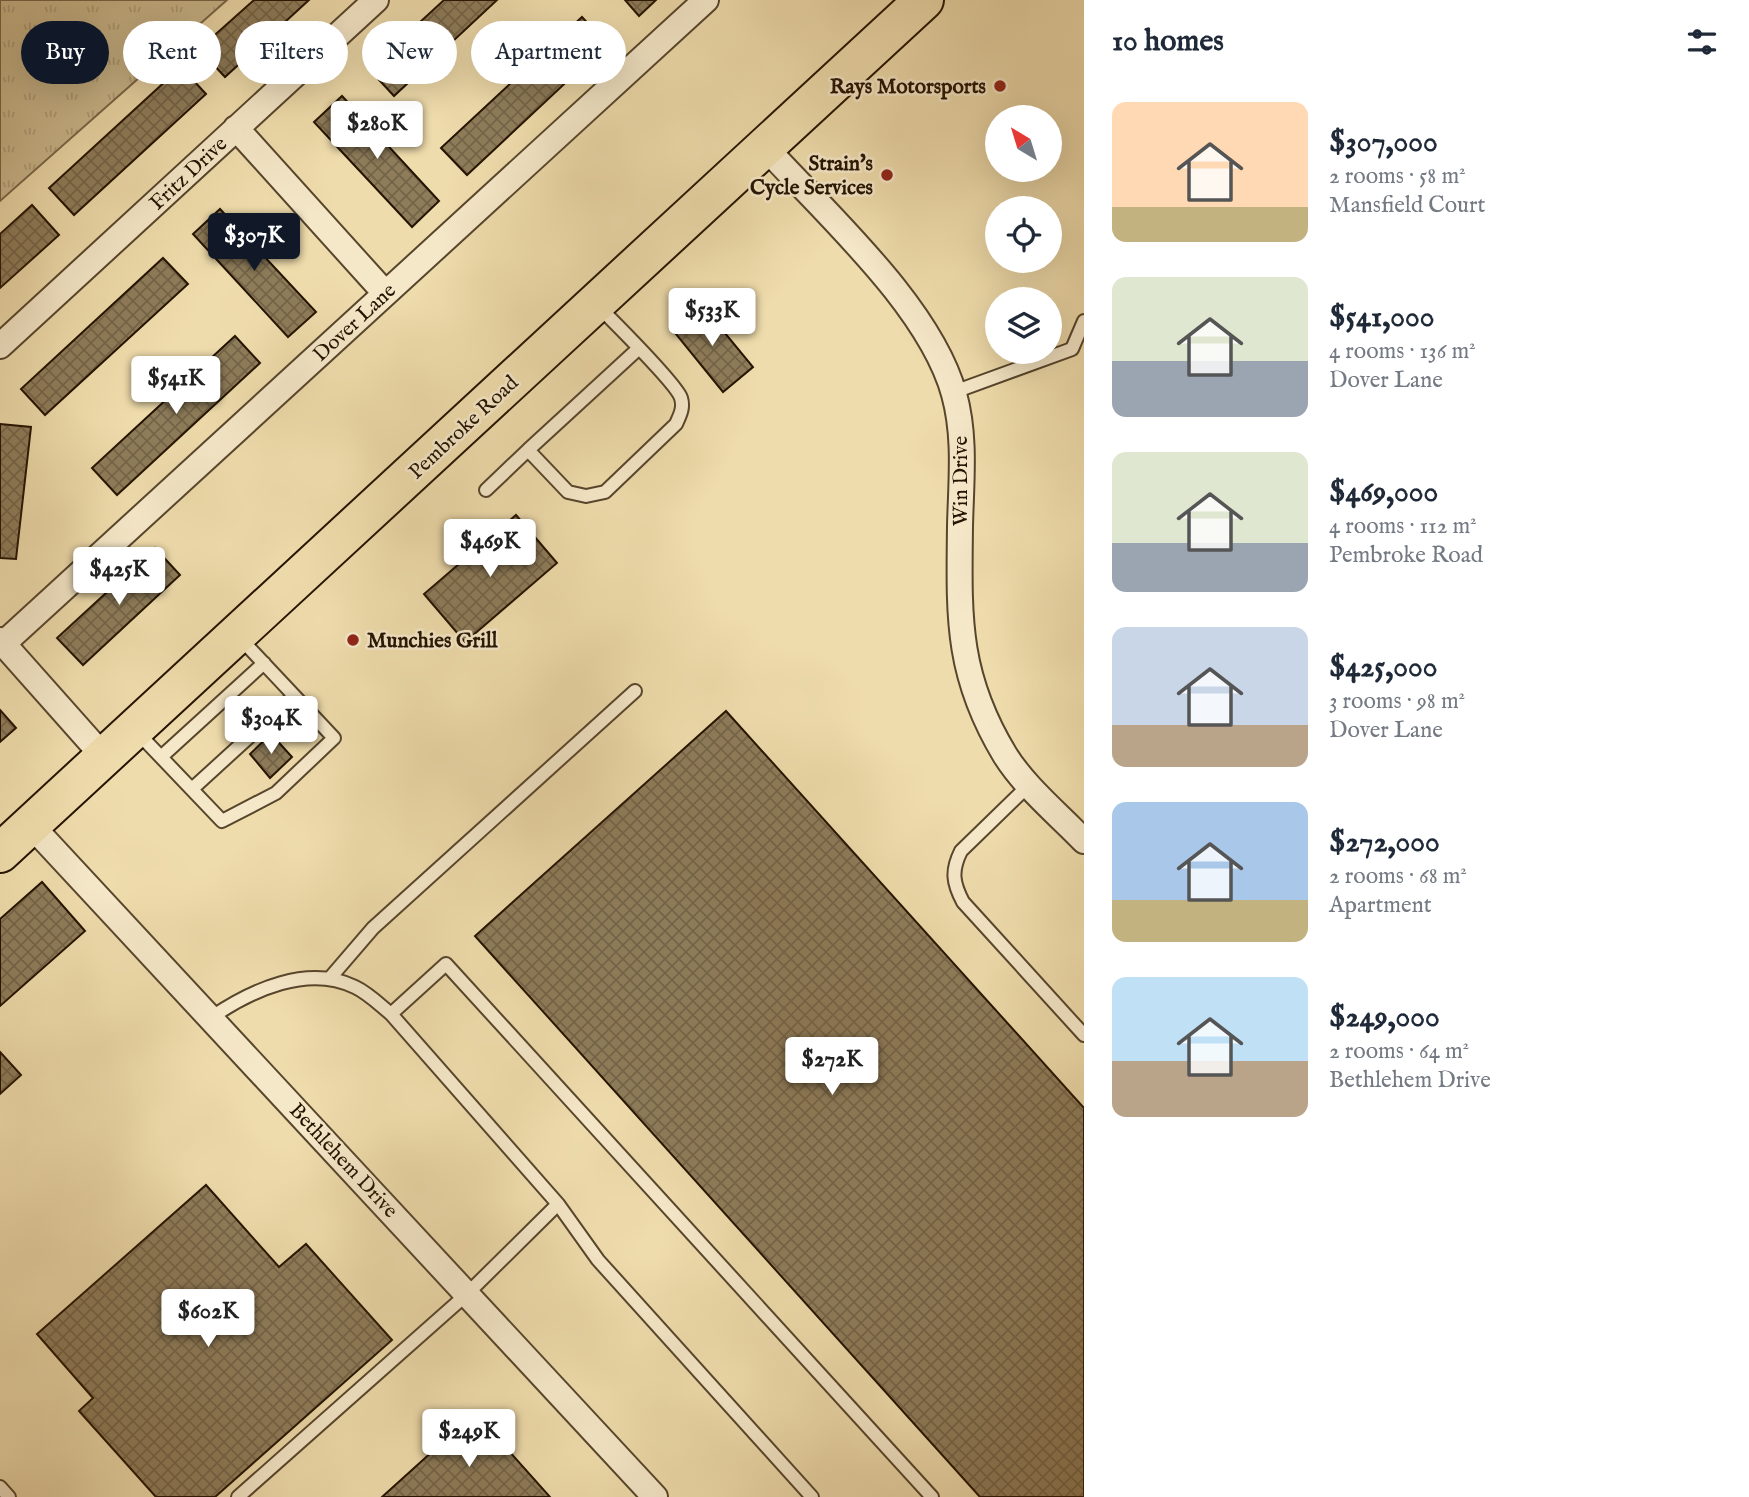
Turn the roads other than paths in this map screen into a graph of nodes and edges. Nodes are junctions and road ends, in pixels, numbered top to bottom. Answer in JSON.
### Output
{"nodes":[{"id":1,"x":376,"y":0,"type":"edge"},
{"id":2,"x":706,"y":0,"type":"edge"},
{"id":3,"x":925,"y":0,"type":"edge"},
{"id":4,"x":236,"y":128,"type":"junction"},
{"id":5,"x":766,"y":148,"type":"junction"},
{"id":6,"x":386,"y":293,"type":"junction"},
{"id":7,"x":596,"y":304,"type":"junction"},
{"id":8,"x":1084,"y":321,"type":"edge"},
{"id":9,"x":0,"y":346,"type":"edge"},
{"id":10,"x":639,"y":349,"type":"junction"},
{"id":11,"x":954,"y":392,"type":"junction"},
{"id":12,"x":528,"y":450,"type":"junction"},
{"id":13,"x":485,"y":490,"type":"dead end"},
{"id":14,"x":237,"y":634,"type":"junction"},
{"id":15,"x":2,"y":642,"type":"edge"},
{"id":16,"x":264,"y":663,"type":"junction"},
{"id":17,"x":635,"y":691,"type":"dead end"},
{"id":18,"x":294,"y":696,"type":"junction"},
{"id":19,"x":135,"y":729,"type":"junction"},
{"id":20,"x":104,"y":757,"type":"junction"},
{"id":21,"x":161,"y":757,"type":"junction"},
{"id":22,"x":1030,"y":784,"type":"junction"},
{"id":23,"x":192,"y":789,"type":"junction"},
{"id":24,"x":30,"y":824,"type":"junction"},
{"id":25,"x":1084,"y":841,"type":"edge"},
{"id":26,"x":0,"y":853,"type":"edge"},
{"id":27,"x":330,"y":978,"type":"junction"},
{"id":28,"x":391,"y":1014,"type":"junction"},
{"id":29,"x":212,"y":1017,"type":"junction"},
{"id":30,"x":1084,"y":1035,"type":"edge"},
{"id":31,"x":558,"y":1203,"type":"junction"},
{"id":32,"x":467,"y":1294,"type":"junction"},
{"id":33,"x":0,"y":1487,"type":"edge"},
{"id":34,"x":9,"y":1497,"type":"edge"},
{"id":35,"x":237,"y":1497,"type":"edge"},
{"id":36,"x":655,"y":1497,"type":"edge"},
{"id":37,"x":812,"y":1497,"type":"edge"},
{"id":38,"x":932,"y":1497,"type":"edge"}],
"edges":[{"from":1,"to":4,"type":"street","name":"Fritz Drive"},
{"from":2,"to":6,"type":"street","name":"Dover Lane"},
{"from":3,"to":5,"type":"main road","name":"Pembroke Road"},
{"from":4,"to":6,"type":"street"},
{"from":4,"to":9,"type":"street","name":"Fritz Drive"},
{"from":5,"to":7,"type":"main road","name":"Pembroke Road"},
{"from":5,"to":11,"type":"street","name":"Win Drive"},
{"from":6,"to":15,"type":"street","name":"Dover Lane"},
{"from":7,"to":10,"type":"lane"},
{"from":7,"to":14,"type":"main road","name":"Pembroke Road"},
{"from":8,"to":11,"type":"lane"},
{"from":10,"to":12,"type":"lane"},
{"from":10,"to":12,"type":"lane"},
{"from":11,"to":22,"type":"street","name":"Win Drive"},
{"from":12,"to":13,"type":"lane"},
{"from":14,"to":16,"type":"lane"},
{"from":14,"to":19,"type":"main road","name":"Pembroke Road"},
{"from":15,"to":20,"type":"street"},
{"from":16,"to":18,"type":"lane"},
{"from":16,"to":21,"type":"lane"},
{"from":17,"to":27,"type":"lane"},
{"from":18,"to":23,"type":"lane"},
{"from":18,"to":23,"type":"lane"},
{"from":19,"to":20,"type":"main road","name":"Pembroke Road"},
{"from":19,"to":21,"type":"lane"},
{"from":20,"to":24,"type":"main road","name":"Pembroke Road"},
{"from":21,"to":23,"type":"lane"},
{"from":22,"to":25,"type":"street","name":"Win Drive"},
{"from":22,"to":30,"type":"lane"},
{"from":24,"to":26,"type":"main road","name":"Pembroke Road"},
{"from":24,"to":29,"type":"street","name":"Bethlehem Drive"},
{"from":27,"to":28,"type":"lane"},
{"from":27,"to":29,"type":"lane"},
{"from":28,"to":31,"type":"lane"},
{"from":28,"to":38,"type":"lane"},
{"from":29,"to":32,"type":"street","name":"Bethlehem Drive"},
{"from":31,"to":32,"type":"lane"},
{"from":31,"to":37,"type":"lane"},
{"from":32,"to":35,"type":"lane"},
{"from":32,"to":36,"type":"street","name":"Bethlehem Drive"},
{"from":33,"to":34,"type":"lane"}]}
